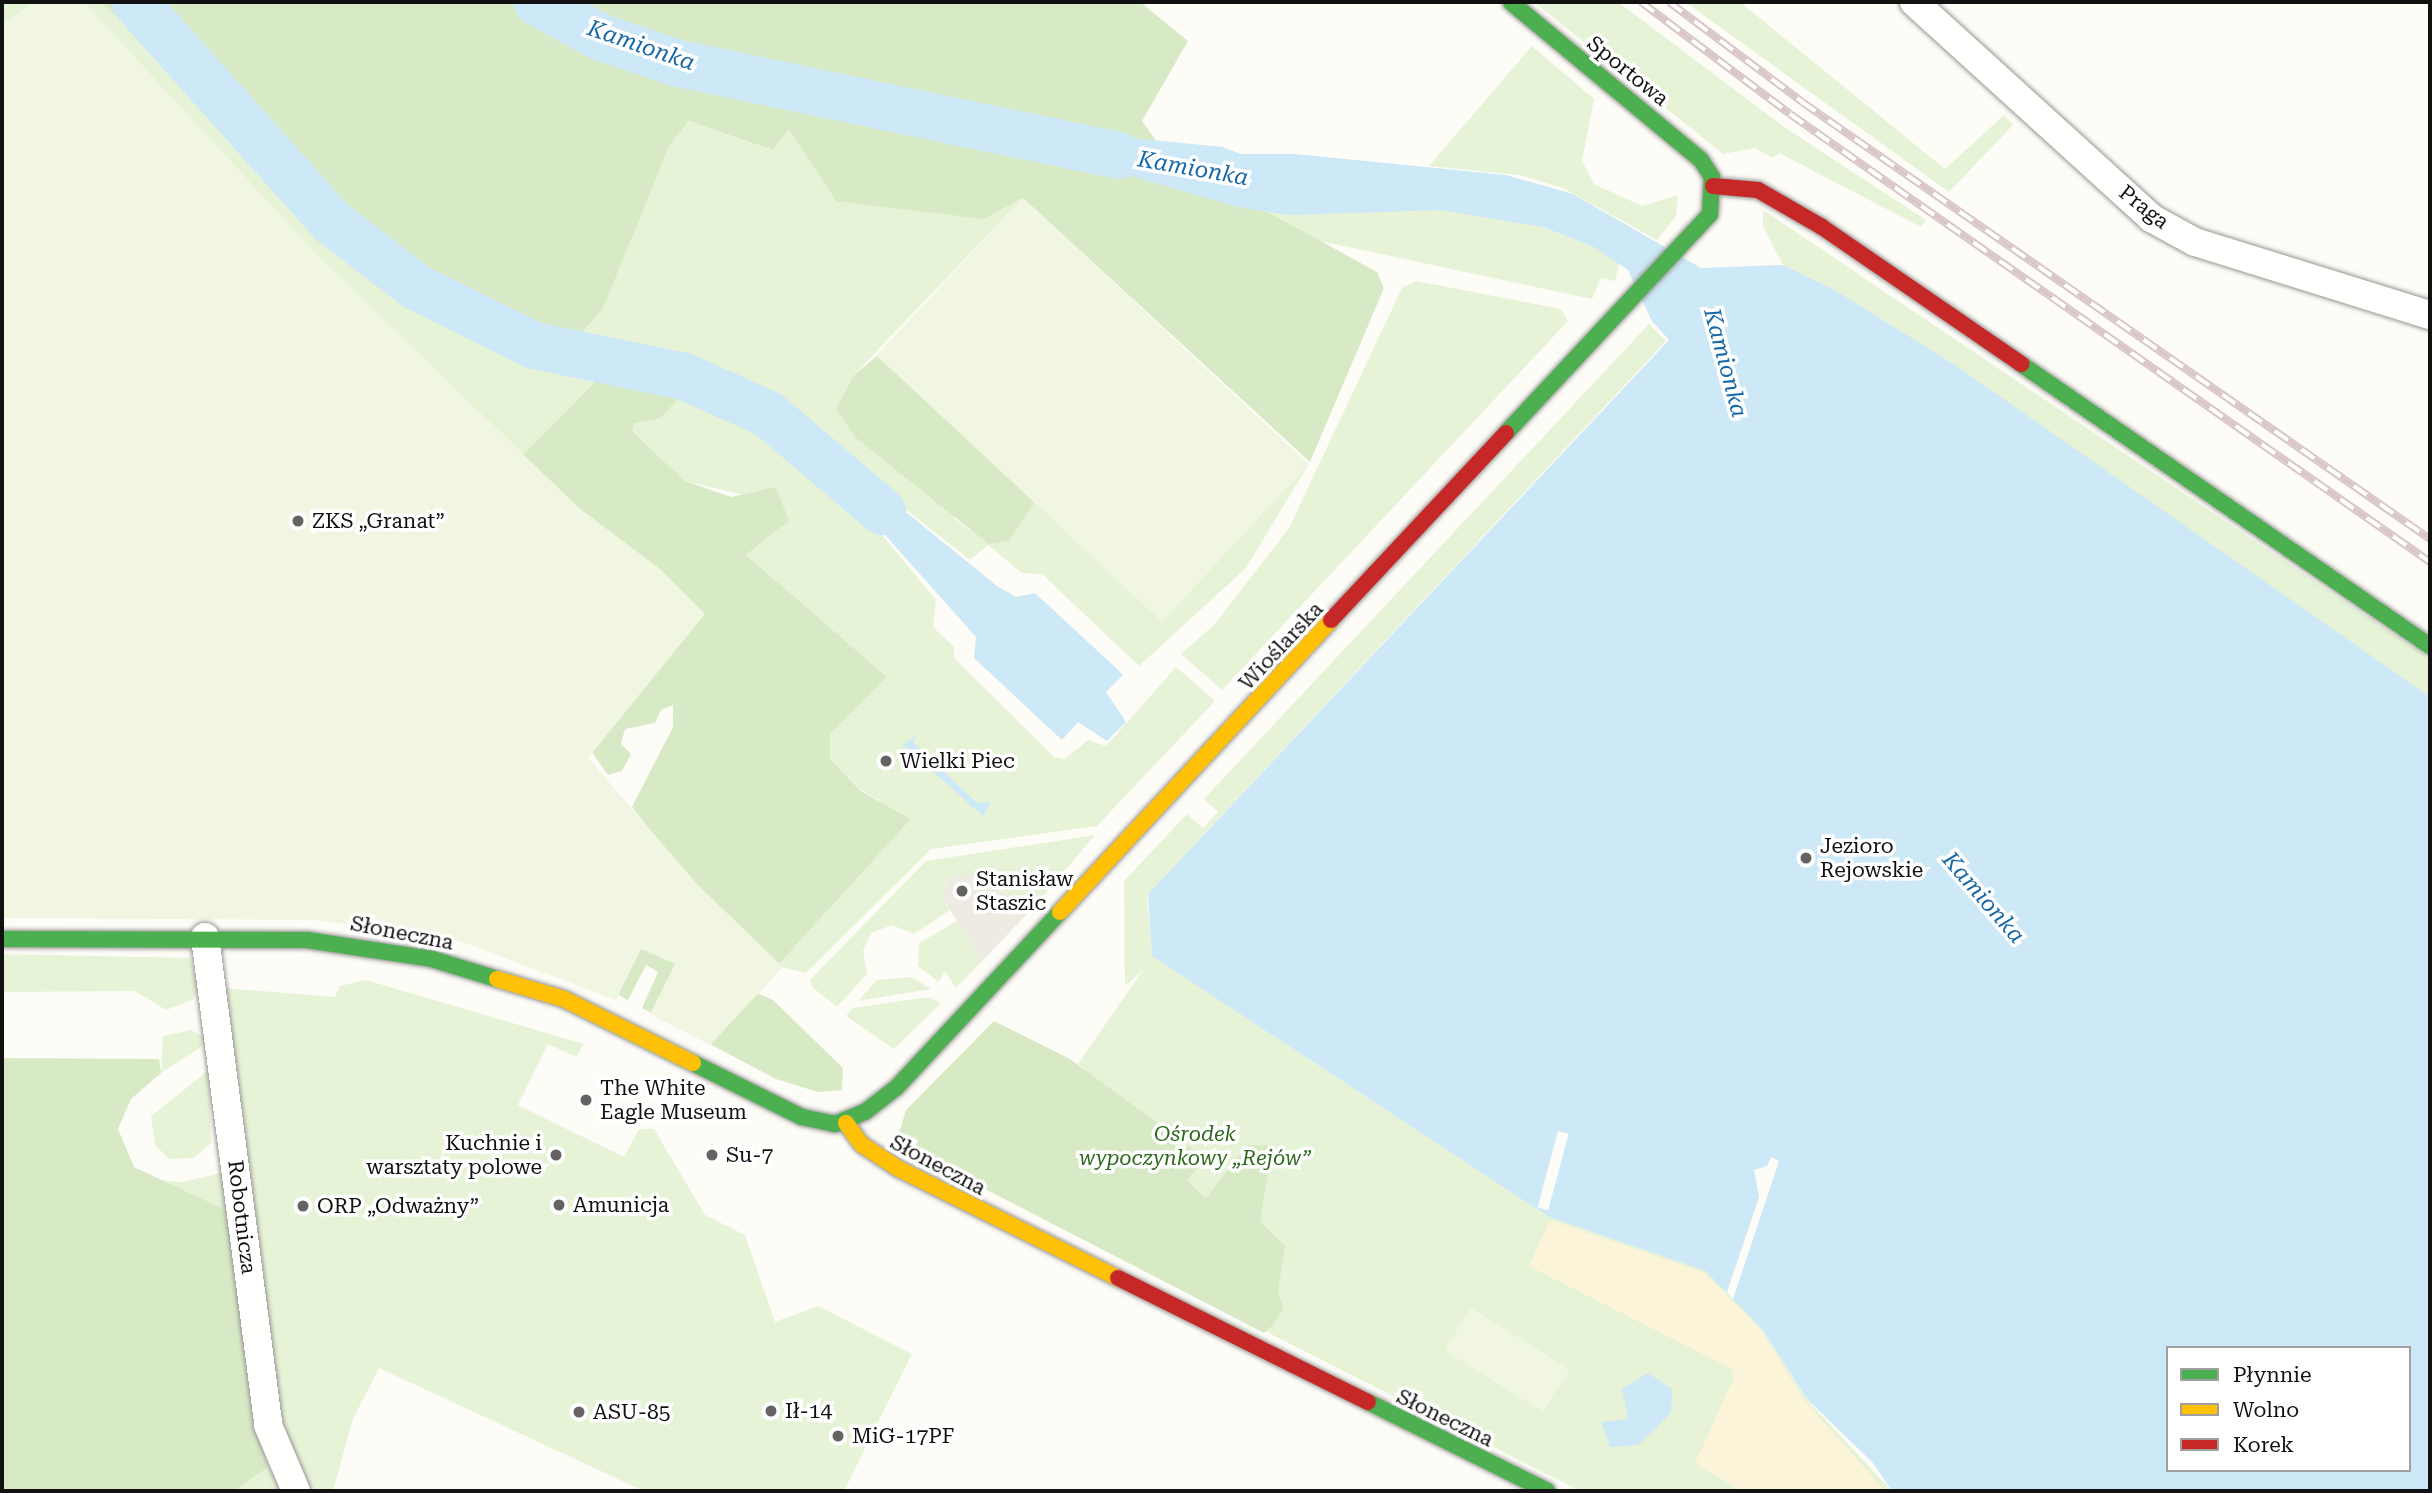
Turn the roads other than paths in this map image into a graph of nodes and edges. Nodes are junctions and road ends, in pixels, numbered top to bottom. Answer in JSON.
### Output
{"nodes":[{"id":1,"x":1511,"y":2,"type":"edge"},
{"id":2,"x":1914,"y":2,"type":"edge"},
{"id":3,"x":1713,"y":181,"type":"junction"},
{"id":4,"x":2430,"y":315,"type":"edge"},
{"id":5,"x":2430,"y":646,"type":"edge"},
{"id":6,"x":205,"y":937,"type":"junction"},
{"id":7,"x":2,"y":939,"type":"edge"},
{"id":8,"x":846,"y":1123,"type":"junction"},
{"id":9,"x":296,"y":1491,"type":"edge"},
{"id":10,"x":1548,"y":1491,"type":"edge"}],
"edges":[{"from":1,"to":3,"type":"street","name":"Sportowa"},
{"from":2,"to":4,"type":"street","name":"Praga"},
{"from":3,"to":5,"type":"street"},
{"from":3,"to":8,"type":"street","name":"Wioślarska"},
{"from":6,"to":7,"type":"street","name":"Słoneczna"},
{"from":6,"to":8,"type":"street","name":"Słoneczna"},
{"from":6,"to":9,"type":"street","name":"Robotnicza"},
{"from":8,"to":10,"type":"street","name":"Słoneczna"}]}
